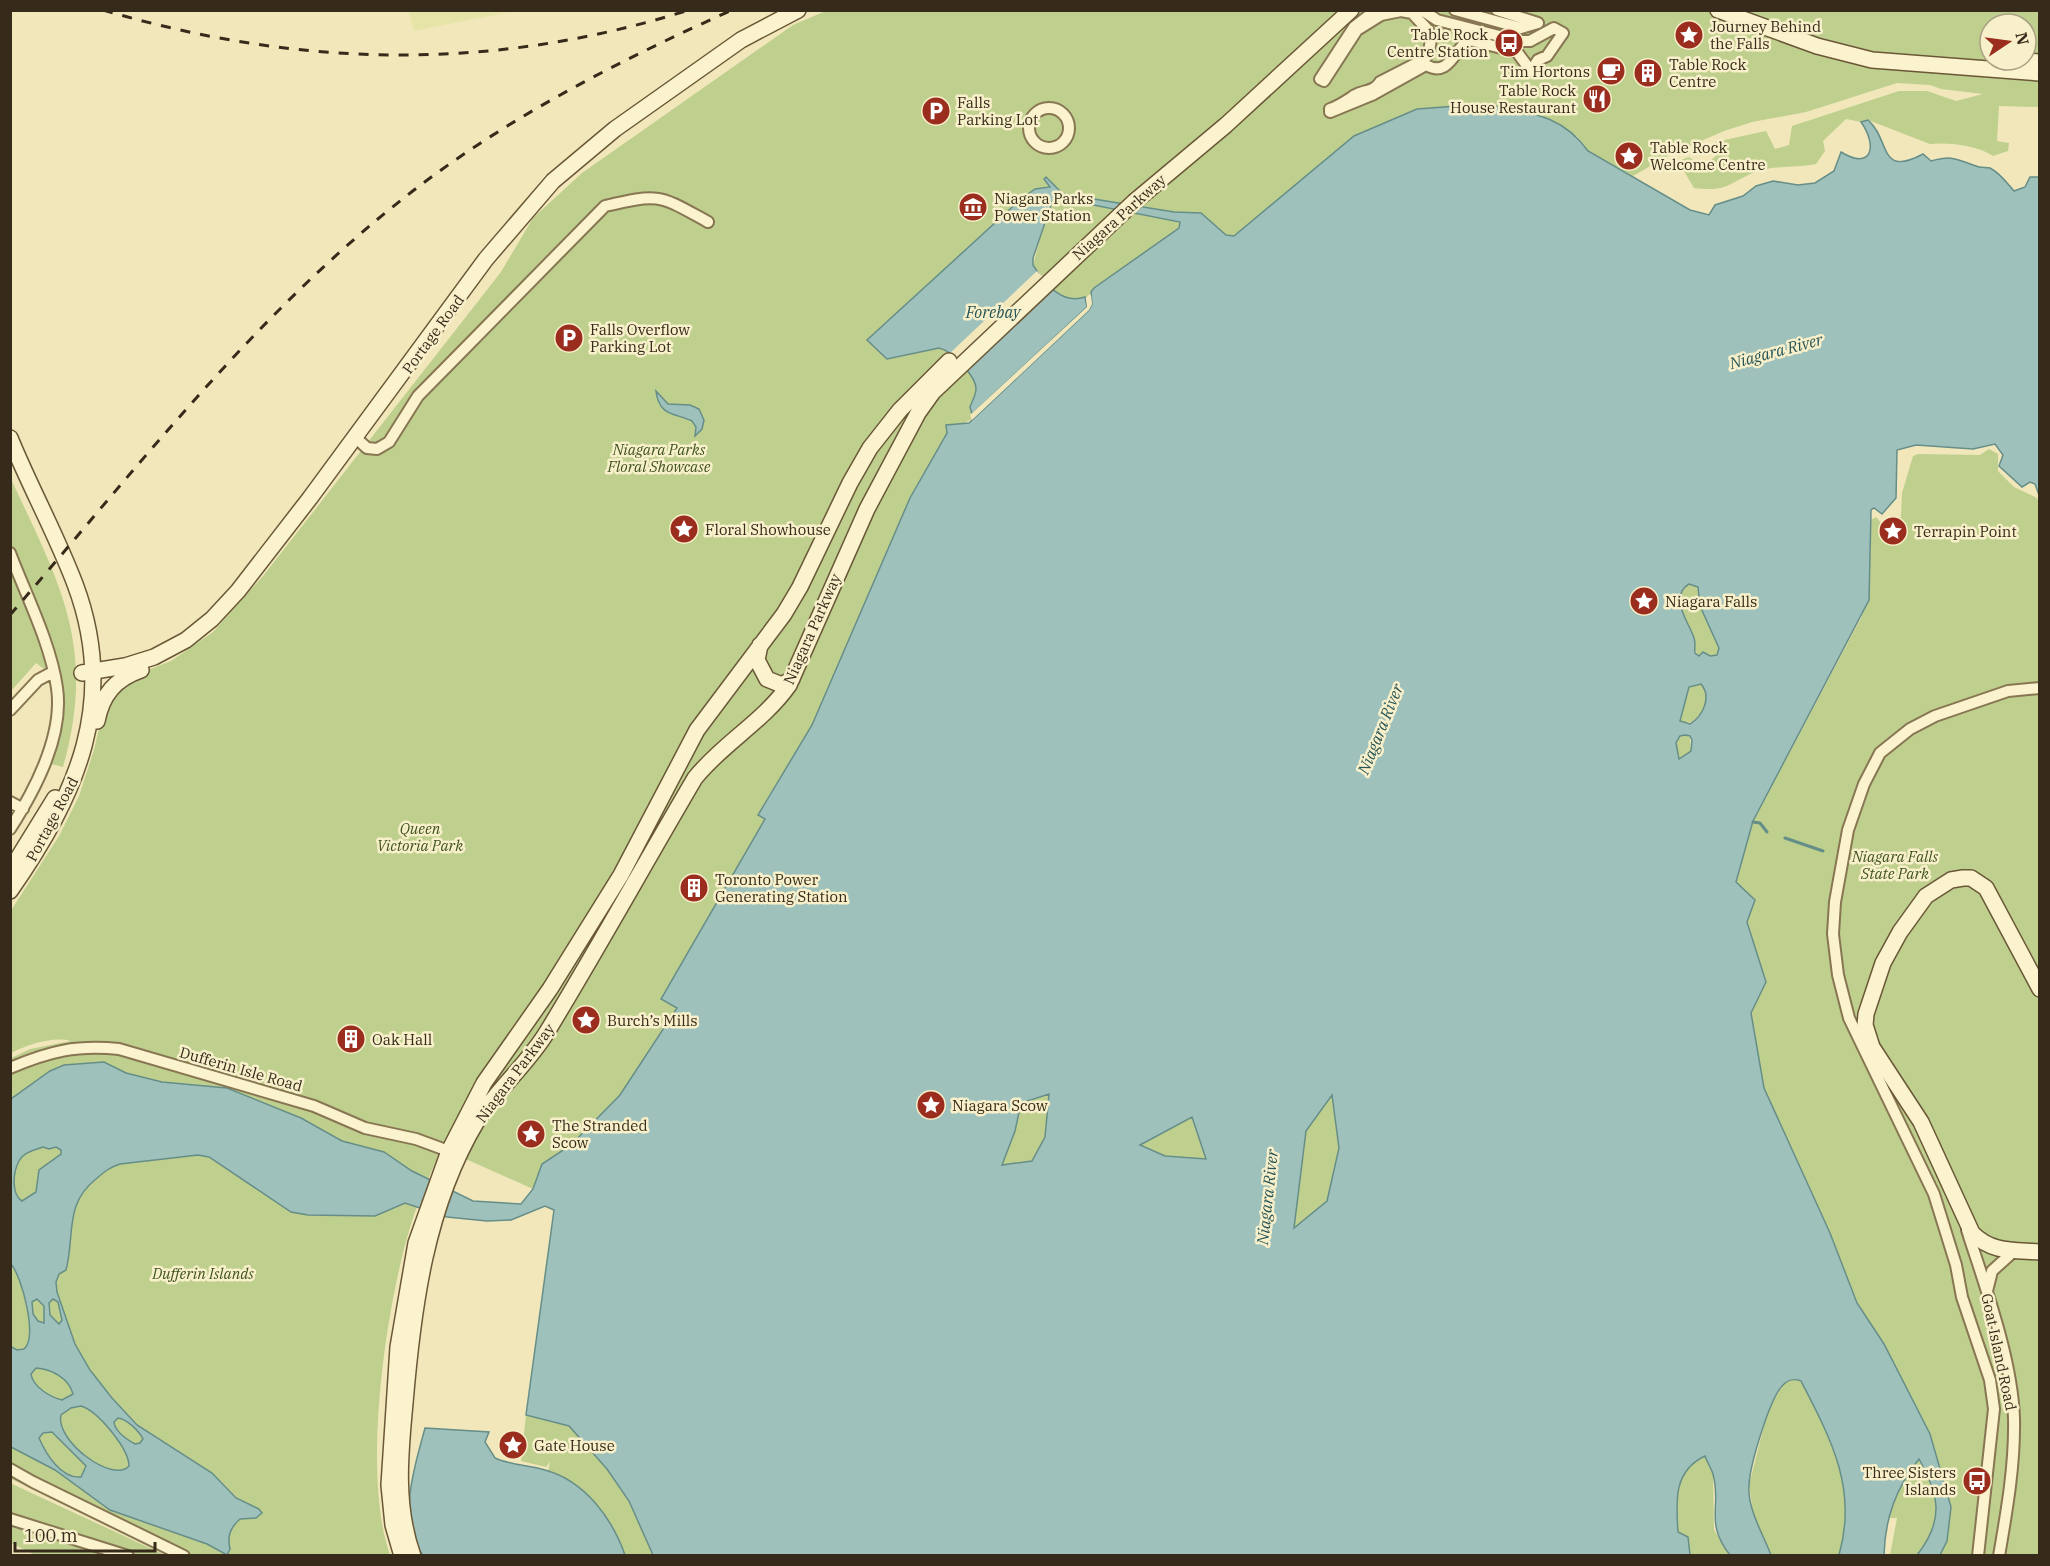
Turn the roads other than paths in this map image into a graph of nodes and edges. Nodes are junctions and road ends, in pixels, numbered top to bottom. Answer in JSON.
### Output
{"nodes":[{"id":1,"x":798,"y":10,"type":"edge"},
{"id":2,"x":1336,"y":10,"type":"edge"},
{"id":3,"x":1351,"y":10,"type":"edge"},
{"id":4,"x":1376,"y":10,"type":"edge"},
{"id":5,"x":1422,"y":10,"type":"edge"},
{"id":6,"x":1455,"y":10,"type":"edge"},
{"id":7,"x":1497,"y":10,"type":"edge"},
{"id":8,"x":1718,"y":10,"type":"edge"},
{"id":9,"x":1748,"y":10,"type":"edge"},
{"id":10,"x":1978,"y":59,"type":"edge"},
{"id":11,"x":2040,"y":73,"type":"edge"},
{"id":12,"x":1122,"y":206,"type":"junction"},
{"id":13,"x":708,"y":222,"type":"dead end"},
{"id":14,"x":955,"y":362,"type":"junction"},
{"id":15,"x":10,"y":438,"type":"edge"},
{"id":16,"x":356,"y":438,"type":"junction"},
{"id":17,"x":10,"y":465,"type":"edge"},
{"id":18,"x":10,"y":553,"type":"edge"},
{"id":19,"x":262,"y":560,"type":"junction"},
{"id":20,"x":760,"y":645,"type":"junction"},
{"id":21,"x":53,"y":672,"type":"junction"},
{"id":22,"x":87,"y":672,"type":"junction"},
{"id":23,"x":792,"y":679,"type":"junction"},
{"id":24,"x":2040,"y":688,"type":"edge"},
{"id":25,"x":10,"y":710,"type":"edge"},
{"id":26,"x":10,"y":802,"type":"edge"},
{"id":27,"x":23,"y":809,"type":"junction"},
{"id":28,"x":10,"y":829,"type":"edge"},
{"id":29,"x":13,"y":882,"type":"edge"},
{"id":30,"x":2040,"y":989,"type":"edge"},
{"id":31,"x":10,"y":1068,"type":"edge"},
{"id":32,"x":454,"y":1154,"type":"junction"},
{"id":33,"x":430,"y":1219,"type":"junction"},
{"id":34,"x":1965,"y":1222,"type":"junction"},
{"id":35,"x":2013,"y":1252,"type":"junction"},
{"id":36,"x":2040,"y":1252,"type":"edge"},
{"id":37,"x":1987,"y":1295,"type":"junction"},
{"id":38,"x":10,"y":1468,"type":"edge"},
{"id":39,"x":10,"y":1519,"type":"edge"},
{"id":40,"x":128,"y":1556,"type":"edge"},
{"id":41,"x":184,"y":1556,"type":"edge"},
{"id":42,"x":402,"y":1556,"type":"edge"},
{"id":43,"x":413,"y":1556,"type":"edge"},
{"id":44,"x":1978,"y":1556,"type":"edge"},
{"id":45,"x":1999,"y":1556,"type":"edge"}],
"edges":[{"from":1,"to":16,"type":"main road","name":"Portage Road"},
{"from":2,"to":12,"type":"main road","name":"Niagara Parkway"},
{"from":3,"to":12,"type":"main road","name":"Niagara Parkway"},
{"from":4,"to":5,"type":"street"},
{"from":6,"to":7,"type":"street"},
{"from":8,"to":11,"type":"main road"},
{"from":9,"to":10,"type":"main road"},
{"from":12,"to":14,"type":"main road","name":"Niagara Parkway"},
{"from":13,"to":16,"type":"street"},
{"from":14,"to":20,"type":"main road","name":"Niagara Parkway"},
{"from":14,"to":23,"type":"main road","name":"Niagara Parkway"},
{"from":15,"to":22,"type":"main road"},
{"from":16,"to":19,"type":"main road","name":"Portage Road"},
{"from":17,"to":22,"type":"main road"},
{"from":18,"to":21,"type":"street"},
{"from":19,"to":22,"type":"main road","name":"Portage Road"},
{"from":19,"to":29,"type":"main road"},
{"from":20,"to":23,"type":"main road"},
{"from":20,"to":32,"type":"main road","name":"Niagara Parkway"},
{"from":21,"to":25,"type":"street"},
{"from":21,"to":27,"type":"street"},
{"from":22,"to":29,"type":"main road","name":"Portage Road"},
{"from":23,"to":32,"type":"main road","name":"Niagara Parkway"},
{"from":24,"to":44,"type":"street"},
{"from":26,"to":27,"type":"street"},
{"from":27,"to":28,"type":"street"},
{"from":30,"to":34,"type":"main road","name":"Goat Island Road"},
{"from":31,"to":32,"type":"street","name":"Dufferin Isle Road"},
{"from":32,"to":33,"type":"main road","name":"Niagara Parkway"},
{"from":33,"to":42,"type":"main road","name":"Niagara Parkway"},
{"from":33,"to":43,"type":"main road","name":"Niagara Parkway"},
{"from":34,"to":35,"type":"main road","name":"Goat Island Road"},
{"from":34,"to":37,"type":"street","name":"Goat Island Road"},
{"from":35,"to":36,"type":"main road","name":"Goat Island Road"},
{"from":35,"to":37,"type":"street"},
{"from":37,"to":45,"type":"street","name":"Goat Island Road"},
{"from":38,"to":41,"type":"street"},
{"from":39,"to":40,"type":"street"}]}
